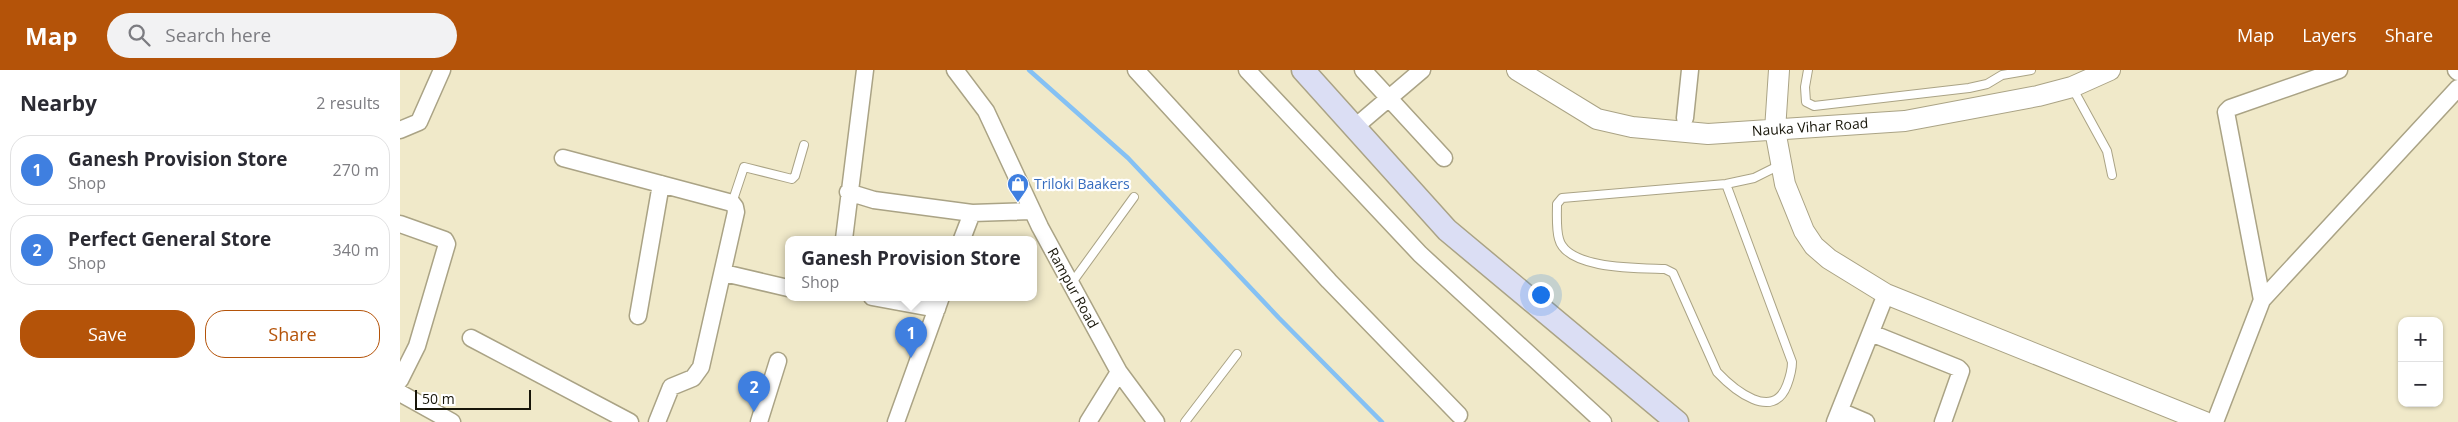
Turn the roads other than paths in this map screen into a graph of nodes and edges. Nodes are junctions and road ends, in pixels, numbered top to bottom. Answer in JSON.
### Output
{"nodes":[{"id":1,"x":442,"y":70,"type":"edge"},
{"id":2,"x":865,"y":70,"type":"edge"},
{"id":3,"x":955,"y":70,"type":"edge"},
{"id":4,"x":1136,"y":70,"type":"edge"},
{"id":5,"x":1248,"y":70,"type":"edge"},
{"id":6,"x":1303,"y":70,"type":"edge"},
{"id":7,"x":1363,"y":70,"type":"edge"},
{"id":8,"x":1422,"y":70,"type":"edge"},
{"id":9,"x":1518,"y":70,"type":"edge"},
{"id":10,"x":1690,"y":70,"type":"edge"},
{"id":11,"x":1779,"y":70,"type":"edge"},
{"id":12,"x":1808,"y":70,"type":"edge"},
{"id":13,"x":2030,"y":70,"type":"edge"},
{"id":14,"x":2110,"y":70,"type":"edge"},
{"id":15,"x":2339,"y":70,"type":"edge"},
{"id":16,"x":2072,"y":87,"type":"junction"},
{"id":17,"x":2458,"y":88,"type":"edge"},
{"id":18,"x":1389,"y":98,"type":"junction"},
{"id":19,"x":1685,"y":118,"type":"dead end"},
{"id":20,"x":1354,"y":127,"type":"junction"},
{"id":21,"x":400,"y":130,"type":"edge"},
{"id":22,"x":1775,"y":130,"type":"junction"},
{"id":23,"x":804,"y":145,"type":"dead end"},
{"id":24,"x":563,"y":158,"type":"dead end"},
{"id":25,"x":1444,"y":158,"type":"dead end"},
{"id":26,"x":1782,"y":164,"type":"junction"},
{"id":27,"x":2112,"y":175,"type":"dead end"},
{"id":28,"x":661,"y":184,"type":"junction"},
{"id":29,"x":1726,"y":184,"type":"junction"},
{"id":30,"x":848,"y":192,"type":"junction"},
{"id":31,"x":1134,"y":197,"type":"dead end"},
{"id":32,"x":732,"y":203,"type":"junction"},
{"id":33,"x":1032,"y":211,"type":"junction"},
{"id":34,"x":972,"y":213,"type":"junction"},
{"id":35,"x":400,"y":224,"type":"edge"},
{"id":36,"x":844,"y":236,"type":"edge"},
{"id":37,"x":963,"y":236,"type":"edge"},
{"id":38,"x":724,"y":273,"type":"junction"},
{"id":39,"x":1071,"y":284,"type":"junction"},
{"id":40,"x":785,"y":287,"type":"edge"},
{"id":41,"x":1886,"y":294,"type":"junction"},
{"id":42,"x":2262,"y":300,"type":"junction"},
{"id":43,"x":917,"y":301,"type":"edge"},
{"id":44,"x":939,"y":303,"type":"edge"},
{"id":45,"x":638,"y":316,"type":"dead end"},
{"id":46,"x":1870,"y":333,"type":"junction"},
{"id":47,"x":471,"y":338,"type":"dead end"},
{"id":48,"x":1238,"y":354,"type":"dead end"},
{"id":49,"x":778,"y":361,"type":"dead end"},
{"id":50,"x":1119,"y":372,"type":"junction"},
{"id":51,"x":400,"y":380,"type":"edge"},
{"id":52,"x":400,"y":393,"type":"edge"},
{"id":53,"x":2220,"y":410,"type":"edge"},
{"id":54,"x":1459,"y":415,"type":"dead end"},
{"id":55,"x":1837,"y":416,"type":"edge"},
{"id":56,"x":902,"y":419,"type":"edge"},
{"id":57,"x":765,"y":420,"type":"edge"},
{"id":58,"x":452,"y":422,"type":"edge"},
{"id":59,"x":630,"y":422,"type":"edge"},
{"id":60,"x":657,"y":422,"type":"edge"},
{"id":61,"x":1088,"y":422,"type":"edge"},
{"id":62,"x":1156,"y":422,"type":"edge"},
{"id":63,"x":1185,"y":422,"type":"edge"},
{"id":64,"x":1603,"y":422,"type":"edge"},
{"id":65,"x":1677,"y":422,"type":"edge"},
{"id":66,"x":1866,"y":422,"type":"edge"},
{"id":67,"x":1943,"y":422,"type":"edge"},
{"id":68,"x":2205,"y":422,"type":"edge"}],
"edges":[{"from":1,"to":21,"type":"street"},
{"from":2,"to":30,"type":"street"},
{"from":3,"to":33,"type":"street","name":"Rampur Road"},
{"from":4,"to":54,"type":"street"},
{"from":5,"to":64,"type":"street"},
{"from":6,"to":20,"type":"main road"},
{"from":7,"to":18,"type":"street"},
{"from":8,"to":18,"type":"street"},
{"from":9,"to":22,"type":"street","name":"Nauka Vihar Road"},
{"from":10,"to":19,"type":"street"},
{"from":11,"to":22,"type":"street"},
{"from":12,"to":13,"type":"lane"},
{"from":14,"to":16,"type":"street","name":"Nauka Vihar Road"},
{"from":15,"to":42,"type":"street"},
{"from":16,"to":22,"type":"street","name":"Nauka Vihar Road"},
{"from":16,"to":27,"type":"lane"},
{"from":17,"to":42,"type":"street"},
{"from":18,"to":20,"type":"street"},
{"from":18,"to":25,"type":"street"},
{"from":20,"to":65,"type":"main road"},
{"from":22,"to":26,"type":"street"},
{"from":23,"to":32,"type":"lane"},
{"from":24,"to":28,"type":"street"},
{"from":26,"to":29,"type":"lane"},
{"from":26,"to":41,"type":"street"},
{"from":28,"to":32,"type":"street"},
{"from":28,"to":45,"type":"street"},
{"from":29,"to":29,"type":"lane"},
{"from":30,"to":34,"type":"street"},
{"from":30,"to":36,"type":"street"},
{"from":31,"to":39,"type":"lane"},
{"from":32,"to":38,"type":"street"},
{"from":33,"to":34,"type":"street"},
{"from":33,"to":39,"type":"street","name":"Rampur Road"},
{"from":34,"to":37,"type":"street"},
{"from":35,"to":51,"type":"street"},
{"from":38,"to":40,"type":"street"},
{"from":38,"to":60,"type":"street"},
{"from":39,"to":50,"type":"street","name":"Rampur Road"},
{"from":41,"to":46,"type":"street"},
{"from":41,"to":68,"type":"street"},
{"from":42,"to":53,"type":"street"},
{"from":43,"to":44,"type":"street"},
{"from":44,"to":56,"type":"street"},
{"from":46,"to":55,"type":"street"},
{"from":46,"to":67,"type":"street"},
{"from":47,"to":59,"type":"street"},
{"from":48,"to":63,"type":"lane"},
{"from":49,"to":57,"type":"street"},
{"from":50,"to":61,"type":"street"},
{"from":50,"to":62,"type":"street","name":"Rampur Road"},
{"from":52,"to":58,"type":"street"},
{"from":55,"to":66,"type":"street"}]}
